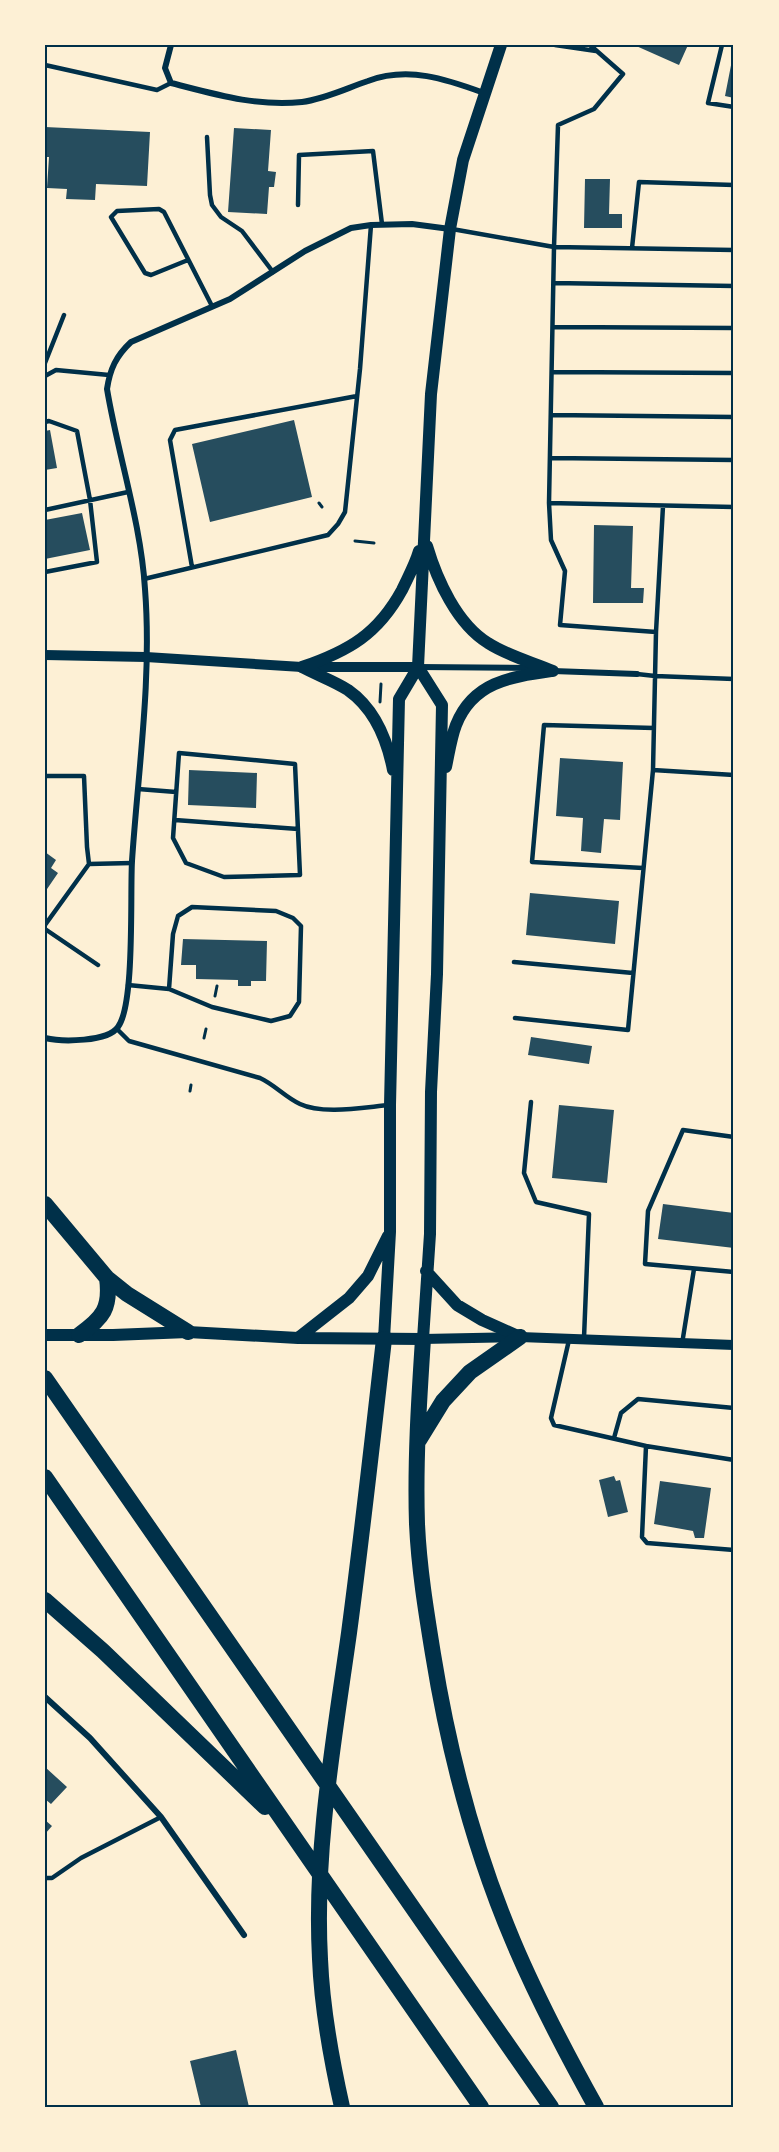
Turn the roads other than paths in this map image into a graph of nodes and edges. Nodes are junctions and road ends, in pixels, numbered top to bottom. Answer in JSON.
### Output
{"nodes":[{"id":1,"x":171,"y":45,"type":"edge"},
{"id":2,"x":501,"y":45,"type":"edge"},
{"id":3,"x":555,"y":45,"type":"edge"},
{"id":4,"x":590,"y":45,"type":"edge"},
{"id":5,"x":601,"y":45,"type":"edge"},
{"id":6,"x":722,"y":45,"type":"edge"},
{"id":7,"x":598,"y":51,"type":"junction"},
{"id":8,"x":45,"y":64,"type":"edge"},
{"id":9,"x":171,"y":83,"type":"junction"},
{"id":10,"x":484,"y":93,"type":"junction"},
{"id":11,"x":734,"y":107,"type":"edge"},
{"id":12,"x":207,"y":137,"type":"dead end"},
{"id":13,"x":734,"y":185,"type":"edge"},
{"id":14,"x":298,"y":205,"type":"dead end"},
{"id":15,"x":382,"y":224,"type":"junction"},
{"id":16,"x":371,"y":225,"type":"junction"},
{"id":17,"x":450,"y":229,"type":"junction"},
{"id":18,"x":554,"y":247,"type":"junction"},
{"id":19,"x":632,"y":248,"type":"junction"},
{"id":20,"x":734,"y":250,"type":"edge"},
{"id":21,"x":188,"y":260,"type":"junction"},
{"id":22,"x":273,"y":272,"type":"junction"},
{"id":23,"x":554,"y":283,"type":"junction"},
{"id":24,"x":734,"y":286,"type":"edge"},
{"id":25,"x":212,"y":306,"type":"junction"},
{"id":26,"x":64,"y":315,"type":"dead end"},
{"id":27,"x":553,"y":327,"type":"junction"},
{"id":28,"x":734,"y":328,"type":"edge"},
{"id":29,"x":45,"y":363,"type":"edge"},
{"id":30,"x":552,"y":372,"type":"junction"},
{"id":31,"x":734,"y":373,"type":"edge"},
{"id":32,"x":109,"y":375,"type":"junction"},
{"id":33,"x":45,"y":376,"type":"edge"},
{"id":34,"x":357,"y":396,"type":"junction"},
{"id":35,"x":551,"y":415,"type":"junction"},
{"id":36,"x":734,"y":417,"type":"edge"},
{"id":37,"x":45,"y":422,"type":"edge"},
{"id":38,"x":550,"y":458,"type":"junction"},
{"id":39,"x":734,"y":460,"type":"edge"},
{"id":40,"x":128,"y":492,"type":"junction"},
{"id":41,"x":90,"y":500,"type":"junction"},
{"id":42,"x":549,"y":503,"type":"junction"},
{"id":43,"x":663,"y":506,"type":"junction"},
{"id":44,"x":734,"y":507,"type":"edge"},
{"id":45,"x":45,"y":510,"type":"edge"},
{"id":46,"x":424,"y":535,"type":"junction"},
{"id":47,"x":192,"y":567,"type":"junction"},
{"id":48,"x":45,"y":572,"type":"edge"},
{"id":49,"x":144,"y":579,"type":"junction"},
{"id":50,"x":656,"y":632,"type":"junction"},
{"id":51,"x":45,"y":655,"type":"edge"},
{"id":52,"x":146,"y":657,"type":"junction"},
{"id":53,"x":302,"y":667,"type":"junction"},
{"id":54,"x":418,"y":667,"type":"junction"},
{"id":55,"x":553,"y":671,"type":"junction"},
{"id":56,"x":638,"y":674,"type":"joint"},
{"id":57,"x":655,"y":676,"type":"junction"},
{"id":58,"x":734,"y":679,"type":"edge"},
{"id":59,"x":654,"y":728,"type":"junction"},
{"id":60,"x":652,"y":770,"type":"junction"},
{"id":61,"x":734,"y":775,"type":"edge"},
{"id":62,"x":45,"y":776,"type":"edge"},
{"id":63,"x":397,"y":788,"type":"junction"},
{"id":64,"x":138,"y":789,"type":"junction"},
{"id":65,"x":441,"y":791,"type":"junction"},
{"id":66,"x":176,"y":792,"type":"junction"},
{"id":67,"x":175,"y":820,"type":"junction"},
{"id":68,"x":298,"y":829,"type":"junction"},
{"id":69,"x":132,"y":863,"type":"junction"},
{"id":70,"x":89,"y":864,"type":"junction"},
{"id":71,"x":643,"y":868,"type":"junction"},
{"id":72,"x":45,"y":927,"type":"edge"},
{"id":73,"x":514,"y":962,"type":"dead end"},
{"id":74,"x":98,"y":965,"type":"dead end"},
{"id":75,"x":633,"y":973,"type":"junction"},
{"id":76,"x":128,"y":985,"type":"junction"},
{"id":77,"x":169,"y":989,"type":"junction"},
{"id":78,"x":516,"y":1018,"type":"dead end"},
{"id":79,"x":117,"y":1029,"type":"junction"},
{"id":80,"x":45,"y":1038,"type":"edge"},
{"id":81,"x":531,"y":1102,"type":"dead end"},
{"id":82,"x":390,"y":1105,"type":"junction"},
{"id":83,"x":734,"y":1137,"type":"edge"},
{"id":84,"x":45,"y":1204,"type":"edge"},
{"id":85,"x":390,"y":1232,"type":"junction"},
{"id":86,"x":694,"y":1269,"type":"junction"},
{"id":87,"x":426,"y":1271,"type":"junction"},
{"id":88,"x":734,"y":1272,"type":"edge"},
{"id":89,"x":107,"y":1278,"type":"junction"},
{"id":90,"x":188,"y":1332,"type":"junction"},
{"id":91,"x":45,"y":1335,"type":"edge"},
{"id":92,"x":79,"y":1335,"type":"junction"},
{"id":93,"x":520,"y":1337,"type":"junction"},
{"id":94,"x":298,"y":1338,"type":"junction"},
{"id":95,"x":384,"y":1339,"type":"junction"},
{"id":96,"x":423,"y":1339,"type":"junction"},
{"id":97,"x":569,"y":1340,"type":"junction"},
{"id":98,"x":583,"y":1340,"type":"junction"},
{"id":99,"x":682,"y":1344,"type":"junction"},
{"id":100,"x":734,"y":1345,"type":"edge"},
{"id":101,"x":45,"y":1378,"type":"edge"},
{"id":102,"x":734,"y":1408,"type":"edge"},
{"id":103,"x":615,"y":1438,"type":"junction"},
{"id":104,"x":417,"y":1443,"type":"junction"},
{"id":105,"x":646,"y":1446,"type":"junction"},
{"id":106,"x":734,"y":1460,"type":"edge"},
{"id":107,"x":45,"y":1477,"type":"edge"},
{"id":108,"x":734,"y":1550,"type":"edge"},
{"id":109,"x":45,"y":1600,"type":"edge"},
{"id":110,"x":45,"y":1697,"type":"edge"},
{"id":111,"x":161,"y":1817,"type":"junction"},
{"id":112,"x":292,"y":1834,"type":"junction"},
{"id":113,"x":45,"y":1878,"type":"edge"},
{"id":114,"x":244,"y":1935,"type":"dead end"},
{"id":115,"x":342,"y":2107,"type":"edge"},
{"id":116,"x":481,"y":2107,"type":"edge"},
{"id":117,"x":551,"y":2107,"type":"edge"},
{"id":118,"x":596,"y":2107,"type":"edge"}],
"edges":[{"from":1,"to":9,"type":"street"},
{"from":2,"to":10,"type":"main road"},
{"from":3,"to":7,"type":"lane"},
{"from":4,"to":7,"type":"lane"},
{"from":5,"to":7,"type":"lane"},
{"from":6,"to":11,"type":"lane"},
{"from":7,"to":18,"type":"lane"},
{"from":8,"to":9,"type":"lane"},
{"from":9,"to":10,"type":"street"},
{"from":10,"to":17,"type":"main road"},
{"from":12,"to":22,"type":"lane"},
{"from":13,"to":19,"type":"lane"},
{"from":14,"to":15,"type":"lane"},
{"from":15,"to":16,"type":"street"},
{"from":15,"to":17,"type":"street"},
{"from":16,"to":22,"type":"street"},
{"from":16,"to":34,"type":"lane"},
{"from":17,"to":18,"type":"lane"},
{"from":17,"to":46,"type":"main road"},
{"from":18,"to":19,"type":"lane"},
{"from":18,"to":23,"type":"lane"},
{"from":19,"to":20,"type":"lane"},
{"from":21,"to":21,"type":"lane"},
{"from":21,"to":25,"type":"lane"},
{"from":22,"to":25,"type":"street"},
{"from":23,"to":24,"type":"lane"},
{"from":23,"to":27,"type":"lane"},
{"from":25,"to":32,"type":"street"},
{"from":26,"to":29,"type":"lane"},
{"from":27,"to":28,"type":"lane"},
{"from":27,"to":30,"type":"lane"},
{"from":30,"to":31,"type":"lane"},
{"from":30,"to":35,"type":"lane"},
{"from":32,"to":33,"type":"lane"},
{"from":32,"to":40,"type":"street"},
{"from":34,"to":47,"type":"lane"},
{"from":34,"to":47,"type":"lane"},
{"from":35,"to":36,"type":"lane"},
{"from":35,"to":38,"type":"lane"},
{"from":37,"to":41,"type":"lane"},
{"from":38,"to":39,"type":"lane"},
{"from":38,"to":42,"type":"lane"},
{"from":40,"to":41,"type":"lane"},
{"from":40,"to":49,"type":"street"},
{"from":41,"to":45,"type":"lane"},
{"from":41,"to":48,"type":"lane"},
{"from":42,"to":43,"type":"lane"},
{"from":42,"to":50,"type":"lane"},
{"from":43,"to":44,"type":"lane"},
{"from":43,"to":50,"type":"lane"},
{"from":46,"to":53,"type":"main road"},
{"from":46,"to":54,"type":"main road"},
{"from":46,"to":55,"type":"main road"},
{"from":47,"to":49,"type":"lane"},
{"from":49,"to":52,"type":"street"},
{"from":50,"to":57,"type":"lane"},
{"from":51,"to":52,"type":"street"},
{"from":52,"to":53,"type":"street"},
{"from":52,"to":64,"type":"street"},
{"from":53,"to":54,"type":"street"},
{"from":53,"to":63,"type":"main road"},
{"from":54,"to":55,"type":"street"},
{"from":54,"to":63,"type":"main road"},
{"from":54,"to":65,"type":"main road"},
{"from":55,"to":56,"type":"street"},
{"from":55,"to":65,"type":"main road"},
{"from":56,"to":57,"type":"lane"},
{"from":57,"to":58,"type":"lane"},
{"from":57,"to":59,"type":"lane"},
{"from":59,"to":60,"type":"lane"},
{"from":59,"to":71,"type":"lane"},
{"from":60,"to":61,"type":"lane"},
{"from":60,"to":71,"type":"lane"},
{"from":62,"to":70,"type":"lane"},
{"from":63,"to":82,"type":"main road"},
{"from":64,"to":66,"type":"lane"},
{"from":64,"to":69,"type":"street"},
{"from":65,"to":87,"type":"main road"},
{"from":66,"to":67,"type":"lane"},
{"from":66,"to":68,"type":"lane"},
{"from":67,"to":68,"type":"lane"},
{"from":67,"to":68,"type":"lane"},
{"from":69,"to":70,"type":"lane"},
{"from":69,"to":76,"type":"street"},
{"from":70,"to":72,"type":"lane"},
{"from":71,"to":75,"type":"lane"},
{"from":72,"to":74,"type":"lane"},
{"from":73,"to":75,"type":"lane"},
{"from":75,"to":78,"type":"lane"},
{"from":76,"to":77,"type":"lane"},
{"from":76,"to":79,"type":"street"},
{"from":77,"to":77,"type":"lane"},
{"from":79,"to":80,"type":"street"},
{"from":79,"to":82,"type":"lane"},
{"from":81,"to":98,"type":"lane"},
{"from":82,"to":85,"type":"main road"},
{"from":83,"to":86,"type":"lane"},
{"from":84,"to":89,"type":"highway"},
{"from":85,"to":94,"type":"main road"},
{"from":85,"to":95,"type":"main road"},
{"from":86,"to":88,"type":"lane"},
{"from":86,"to":99,"type":"lane"},
{"from":87,"to":93,"type":"main road"},
{"from":87,"to":96,"type":"main road"},
{"from":89,"to":90,"type":"highway"},
{"from":89,"to":92,"type":"highway"},
{"from":90,"to":92,"type":"main road"},
{"from":90,"to":94,"type":"main road"},
{"from":91,"to":92,"type":"main road"},
{"from":93,"to":96,"type":"street"},
{"from":93,"to":97,"type":"street"},
{"from":93,"to":104,"type":"highway"},
{"from":94,"to":95,"type":"main road"},
{"from":95,"to":96,"type":"main road"},
{"from":95,"to":115,"type":"highway"},
{"from":96,"to":104,"type":"highway"},
{"from":97,"to":98,"type":"street"},
{"from":97,"to":103,"type":"lane"},
{"from":98,"to":99,"type":"street"},
{"from":99,"to":100,"type":"street"},
{"from":101,"to":117,"type":"highway"},
{"from":102,"to":103,"type":"lane"},
{"from":103,"to":105,"type":"lane"},
{"from":104,"to":118,"type":"highway"},
{"from":105,"to":106,"type":"lane"},
{"from":105,"to":108,"type":"lane"},
{"from":107,"to":112,"type":"highway"},
{"from":109,"to":112,"type":"highway"},
{"from":110,"to":111,"type":"street"},
{"from":111,"to":113,"type":"lane"},
{"from":111,"to":114,"type":"street"},
{"from":112,"to":116,"type":"highway"}]}
